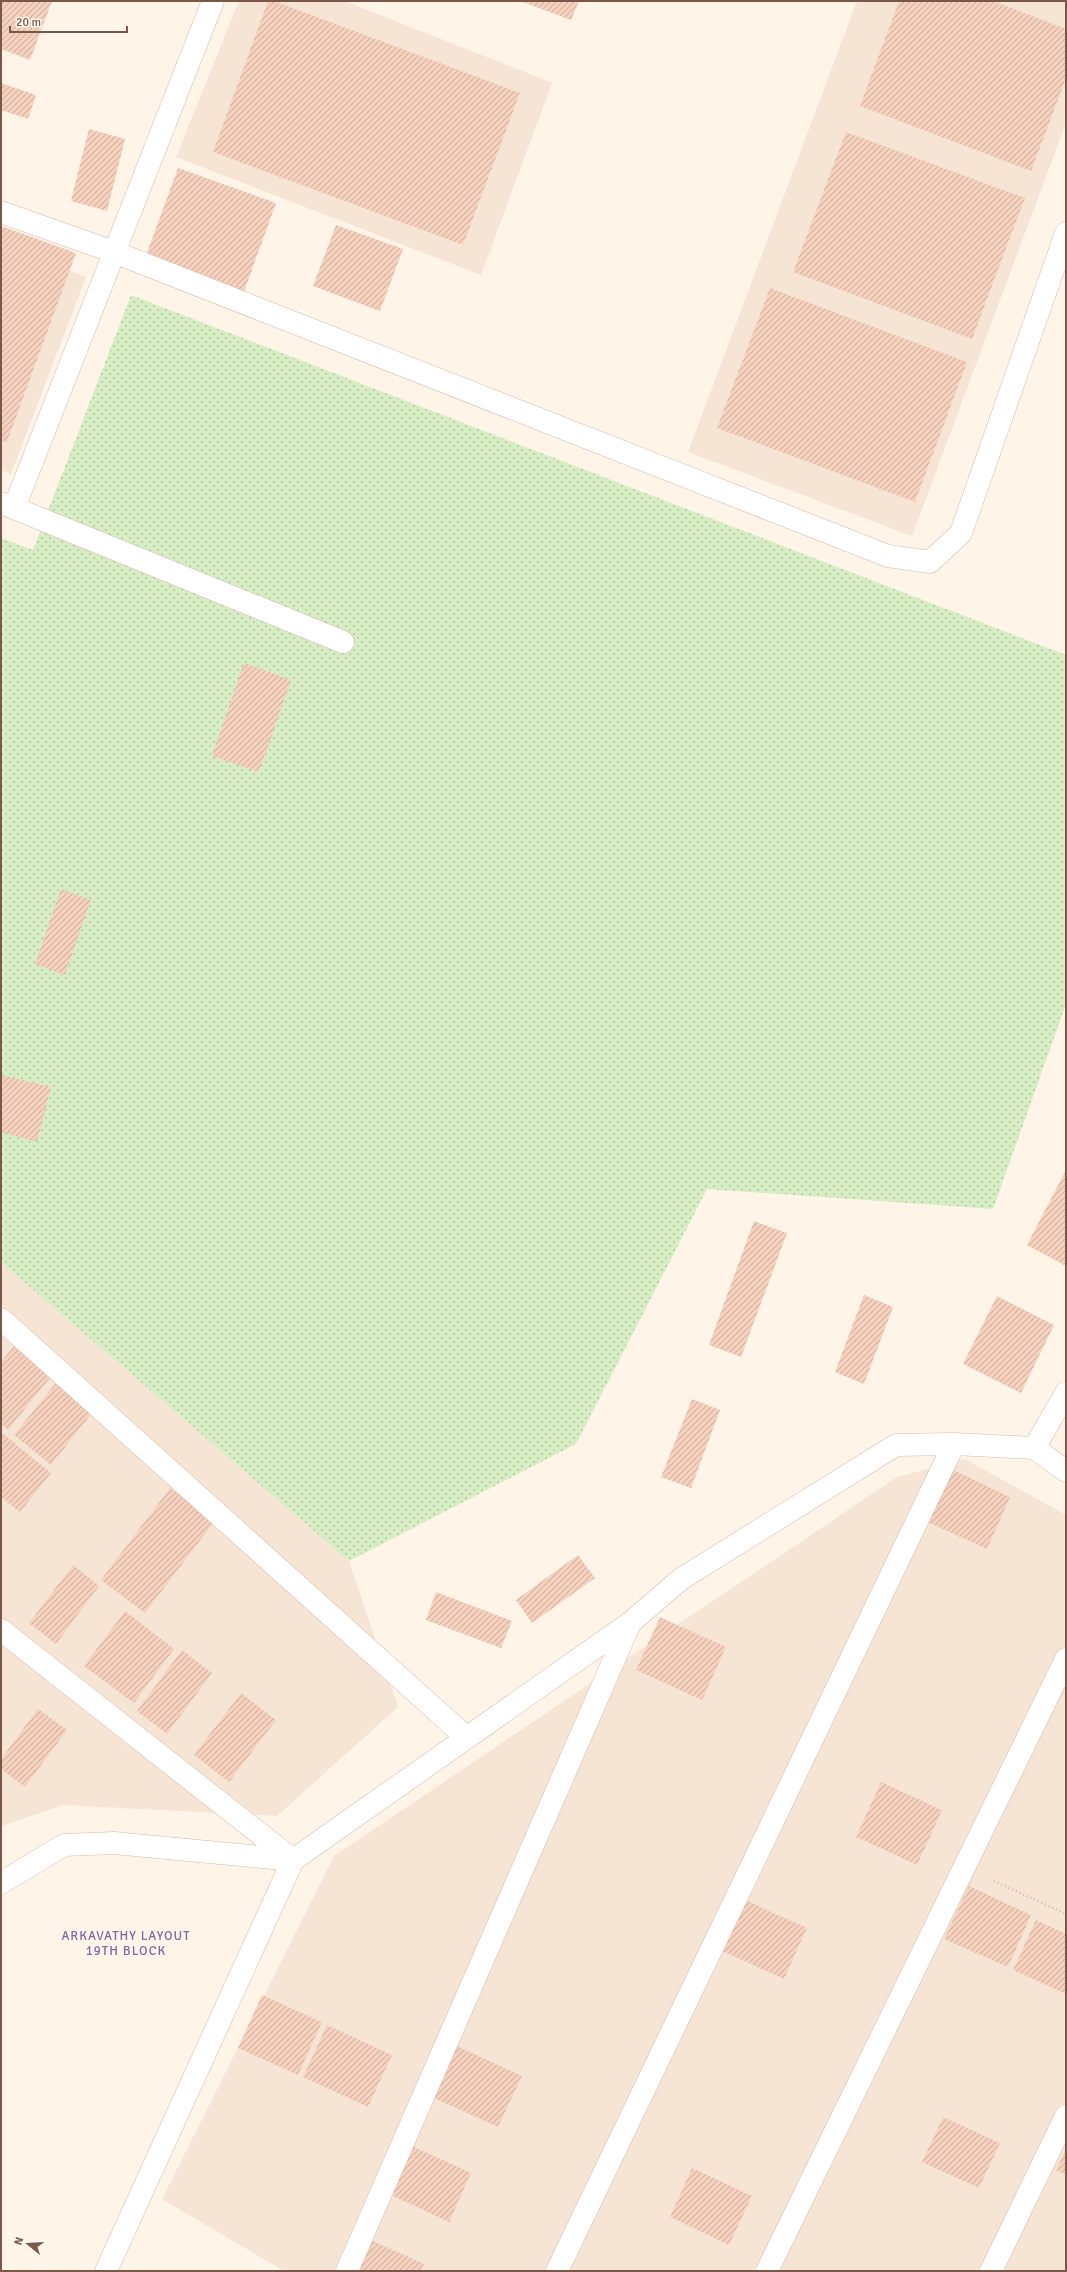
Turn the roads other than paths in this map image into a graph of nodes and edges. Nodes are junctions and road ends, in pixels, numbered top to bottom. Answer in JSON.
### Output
{"nodes":[{"id":1,"x":213,"y":1,"type":"edge"},
{"id":2,"x":1,"y":212,"type":"edge"},
{"id":3,"x":1066,"y":233,"type":"edge"},
{"id":4,"x":114,"y":252,"type":"junction"},
{"id":5,"x":7,"y":506,"type":"edge"},
{"id":6,"x":343,"y":642,"type":"dead end"},
{"id":7,"x":4,"y":1329,"type":"edge"},
{"id":8,"x":1066,"y":1393,"type":"edge"},
{"id":9,"x":954,"y":1444,"type":"junction"},
{"id":10,"x":1034,"y":1448,"type":"junction"},
{"id":11,"x":1066,"y":1471,"type":"edge"},
{"id":12,"x":630,"y":1623,"type":"junction"},
{"id":13,"x":1,"y":1630,"type":"edge"},
{"id":14,"x":1066,"y":1659,"type":"edge"},
{"id":15,"x":466,"y":1737,"type":"junction"},
{"id":16,"x":293,"y":1860,"type":"junction"},
{"id":17,"x":1,"y":1883,"type":"edge"},
{"id":18,"x":1066,"y":2116,"type":"edge"},
{"id":19,"x":106,"y":2271,"type":"edge"},
{"id":20,"x":347,"y":2271,"type":"edge"},
{"id":21,"x":557,"y":2271,"type":"edge"},
{"id":22,"x":766,"y":2271,"type":"edge"},
{"id":23,"x":991,"y":2271,"type":"edge"}],
"edges":[{"from":1,"to":4,"type":"street"},
{"from":2,"to":4,"type":"street"},
{"from":3,"to":4,"type":"street"},
{"from":4,"to":5,"type":"street"},
{"from":5,"to":6,"type":"street"},
{"from":7,"to":15,"type":"street"},
{"from":8,"to":10,"type":"street"},
{"from":9,"to":10,"type":"street"},
{"from":9,"to":12,"type":"street"},
{"from":9,"to":21,"type":"street"},
{"from":10,"to":11,"type":"street"},
{"from":12,"to":15,"type":"street"},
{"from":12,"to":20,"type":"street"},
{"from":13,"to":16,"type":"street"},
{"from":14,"to":22,"type":"street"},
{"from":15,"to":16,"type":"street"},
{"from":16,"to":17,"type":"street"},
{"from":16,"to":19,"type":"street"},
{"from":18,"to":23,"type":"street"}]}
